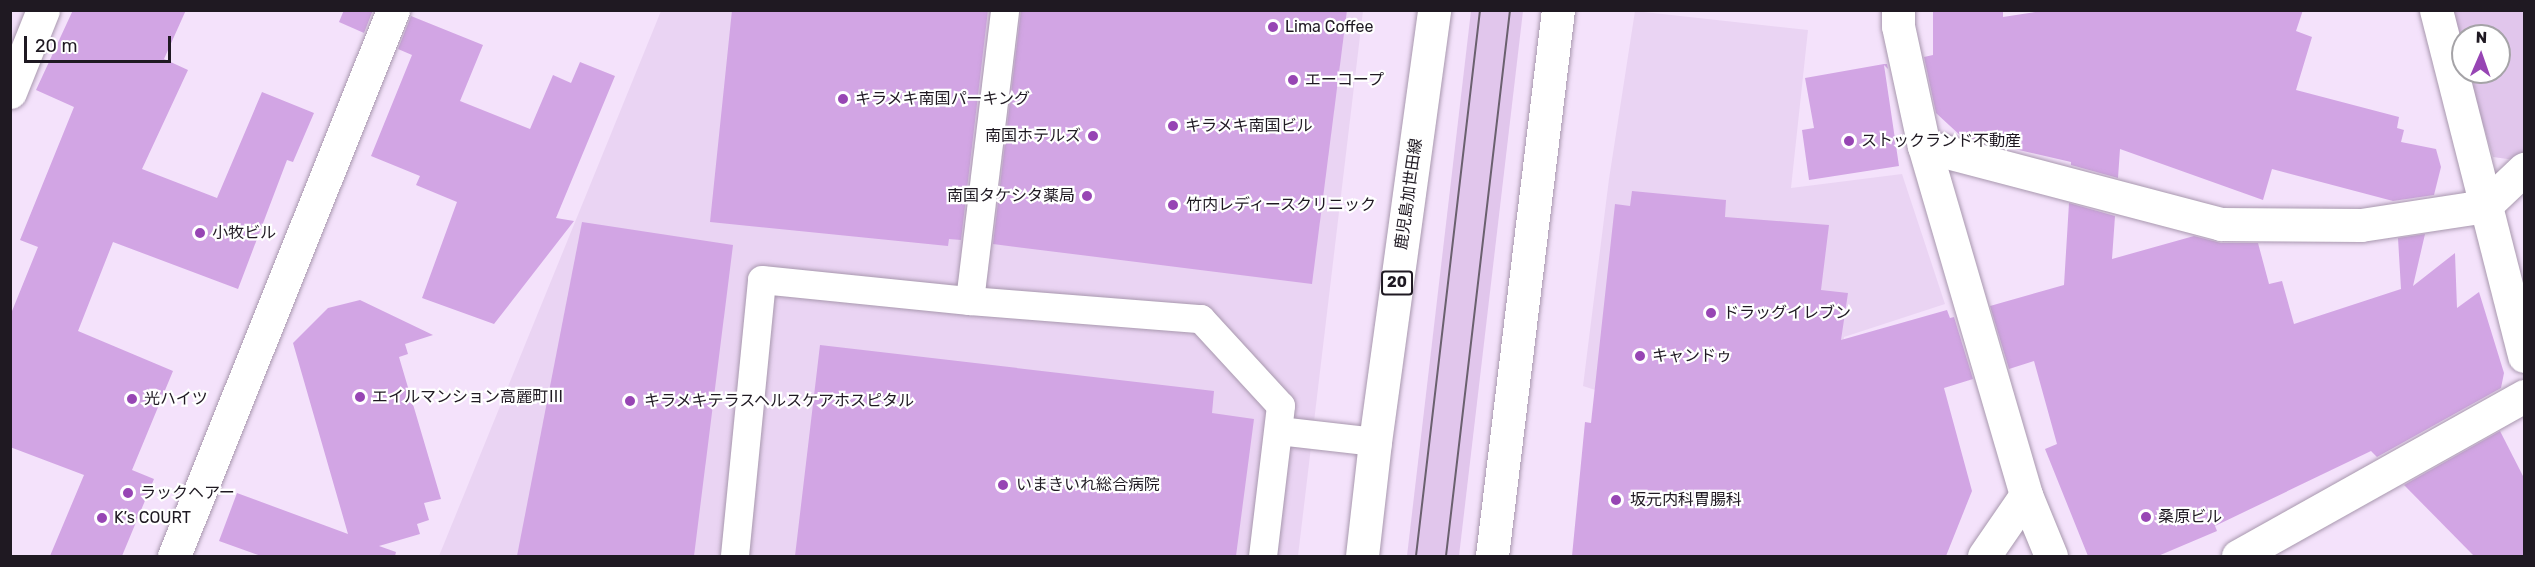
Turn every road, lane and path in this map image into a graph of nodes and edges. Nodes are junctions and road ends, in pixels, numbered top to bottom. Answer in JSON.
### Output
{"nodes":[{"id":1,"x":43,"y":10,"type":"edge"},
{"id":2,"x":393,"y":10,"type":"edge"},
{"id":3,"x":1005,"y":10,"type":"edge"},
{"id":4,"x":1434,"y":10,"type":"edge"},
{"id":5,"x":1558,"y":10,"type":"edge"},
{"id":6,"x":1898,"y":10,"type":"edge"},
{"id":7,"x":2436,"y":10,"type":"edge"},
{"id":8,"x":10,"y":92,"type":"edge"},
{"id":9,"x":1924,"y":146,"type":"junction"},
{"id":10,"x":2524,"y":169,"type":"edge"},
{"id":11,"x":2485,"y":206,"type":"junction"},
{"id":12,"x":970,"y":301,"type":"junction"},
{"id":13,"x":2524,"y":356,"type":"edge"},
{"id":14,"x":2524,"y":396,"type":"edge"},
{"id":15,"x":1279,"y":431,"type":"junction"},
{"id":16,"x":1375,"y":442,"type":"junction"},
{"id":17,"x":2026,"y":495,"type":"junction"},
{"id":18,"x":174,"y":556,"type":"edge"},
{"id":19,"x":735,"y":556,"type":"edge"},
{"id":20,"x":1263,"y":556,"type":"edge"},
{"id":21,"x":1362,"y":556,"type":"edge"},
{"id":22,"x":1492,"y":556,"type":"edge"},
{"id":23,"x":1984,"y":556,"type":"edge"},
{"id":24,"x":2051,"y":556,"type":"edge"},
{"id":25,"x":2238,"y":556,"type":"edge"}],
"edges":[{"from":1,"to":8,"type":"street"},
{"from":2,"to":18,"type":"street"},
{"from":3,"to":12,"type":"lane"},
{"from":4,"to":16,"type":"street","name":"鹿児島加世田線","number":"20"},
{"from":5,"to":22,"type":"street"},
{"from":6,"to":9,"type":"street"},
{"from":7,"to":11,"type":"street"},
{"from":9,"to":11,"type":"street"},
{"from":9,"to":17,"type":"street"},
{"from":10,"to":11,"type":"street"},
{"from":11,"to":13,"type":"street"},
{"from":12,"to":15,"type":"lane"},
{"from":12,"to":19,"type":"lane"},
{"from":14,"to":25,"type":"street"},
{"from":15,"to":16,"type":"lane"},
{"from":15,"to":20,"type":"lane"},
{"from":16,"to":21,"type":"street","name":"鹿児島加世田線","number":"20"},
{"from":17,"to":23,"type":"street"},
{"from":17,"to":24,"type":"street"}]}
